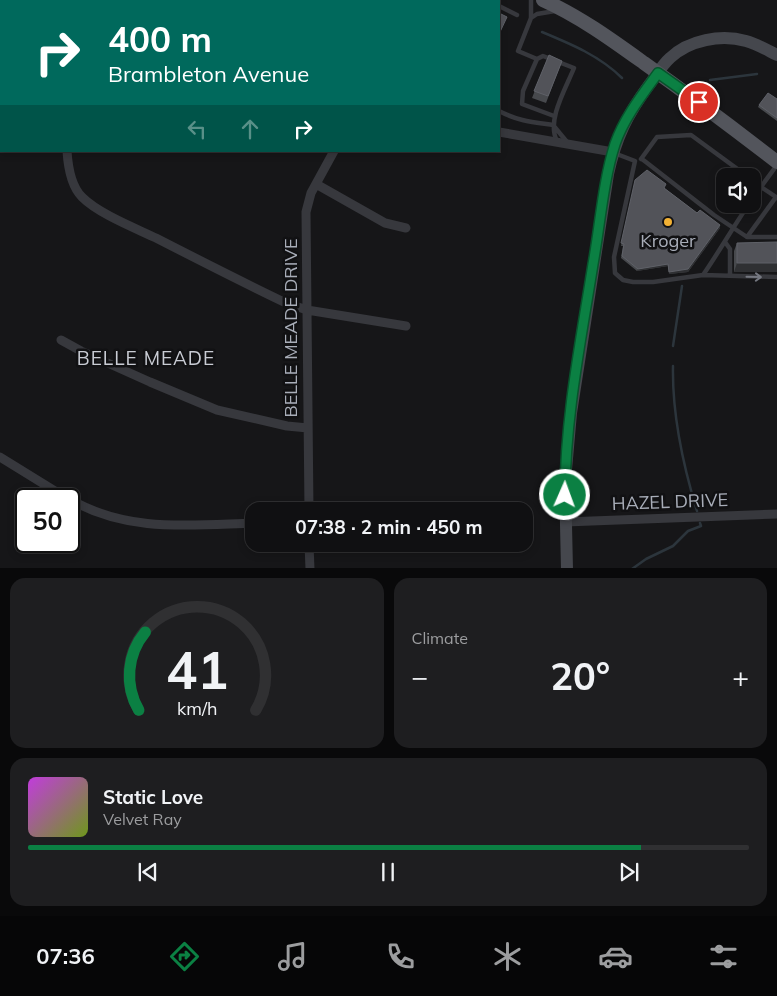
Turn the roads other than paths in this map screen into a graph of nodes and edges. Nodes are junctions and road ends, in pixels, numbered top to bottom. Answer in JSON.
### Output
{"nodes":[{"id":1,"x":531,"y":0,"type":"edge"},
{"id":2,"x":543,"y":0,"type":"edge"},
{"id":3,"x":500,"y":6,"type":"edge"},
{"id":4,"x":565,"y":10,"type":"junction"},
{"id":5,"x":517,"y":15,"type":"dead end"},
{"id":6,"x":531,"y":18,"type":"junction"},
{"id":7,"x":777,"y":55,"type":"edge"},
{"id":8,"x":537,"y":59,"type":"junction"},
{"id":9,"x":658,"y":73,"type":"junction"},
{"id":10,"x":500,"y":111,"type":"edge"},
{"id":11,"x":554,"y":116,"type":"junction"},
{"id":12,"x":553,"y":125,"type":"junction"},
{"id":13,"x":500,"y":132,"type":"edge"},
{"id":14,"x":557,"y":142,"type":"junction"},
{"id":15,"x":570,"y":144,"type":"junction"},
{"id":16,"x":67,"y":152,"type":"edge"},
{"id":17,"x":333,"y":152,"type":"edge"},
{"id":18,"x":613,"y":152,"type":"junction"},
{"id":19,"x":642,"y":159,"type":"junction"},
{"id":20,"x":635,"y":161,"type":"junction"},
{"id":21,"x":777,"y":164,"type":"edge"},
{"id":22,"x":736,"y":168,"type":"edge"},
{"id":23,"x":316,"y":184,"type":"junction"},
{"id":24,"x":761,"y":187,"type":"joint"},
{"id":25,"x":776,"y":197,"type":"edge"},
{"id":26,"x":743,"y":213,"type":"edge"},
{"id":27,"x":406,"y":228,"type":"dead end"},
{"id":28,"x":732,"y":228,"type":"junction"},
{"id":29,"x":747,"y":237,"type":"junction"},
{"id":30,"x":777,"y":237,"type":"edge"},
{"id":31,"x":726,"y":242,"type":"junction"},
{"id":32,"x":703,"y":275,"type":"junction"},
{"id":33,"x":730,"y":276,"type":"junction"},
{"id":34,"x":777,"y":277,"type":"edge"},
{"id":35,"x":307,"y":310,"type":"junction"},
{"id":36,"x":406,"y":326,"type":"dead end"},
{"id":37,"x":61,"y":340,"type":"dead end"},
{"id":38,"x":308,"y":428,"type":"junction"},
{"id":39,"x":0,"y":457,"type":"edge"},
{"id":40,"x":50,"y":488,"type":"edge"},
{"id":41,"x":309,"y":502,"type":"edge"},
{"id":42,"x":80,"y":505,"type":"edge"},
{"id":43,"x":777,"y":514,"type":"edge"},
{"id":44,"x":565,"y":522,"type":"junction"},
{"id":45,"x":245,"y":523,"type":"edge"},
{"id":46,"x":309,"y":552,"type":"edge"},
{"id":47,"x":310,"y":568,"type":"edge"},
{"id":48,"x":567,"y":568,"type":"edge"}],
"edges":[{"from":1,"to":6,"type":"lane"},
{"from":2,"to":4,"type":"main road"},
{"from":3,"to":5,"type":"lane"},
{"from":4,"to":6,"type":"lane"},
{"from":4,"to":9,"type":"main road"},
{"from":6,"to":8,"type":"lane"},
{"from":7,"to":9,"type":"main road"},
{"from":8,"to":11,"type":"lane"},
{"from":8,"to":11,"type":"lane"},
{"from":9,"to":18,"type":"main road"},
{"from":9,"to":21,"type":"main road"},
{"from":10,"to":12,"type":"lane"},
{"from":11,"to":12,"type":"lane"},
{"from":12,"to":14,"type":"lane"},
{"from":12,"to":15,"type":"lane"},
{"from":13,"to":14,"type":"street"},
{"from":14,"to":15,"type":"street"},
{"from":15,"to":18,"type":"street"},
{"from":16,"to":35,"type":"street"},
{"from":17,"to":23,"type":"street","name":"BELLE MEADE DRIVE"},
{"from":18,"to":20,"type":"lane"},
{"from":18,"to":44,"type":"main road"},
{"from":19,"to":20,"type":"lane"},
{"from":19,"to":22,"type":"lane"},
{"from":19,"to":28,"type":"lane"},
{"from":20,"to":32,"type":"lane"},
{"from":21,"to":24,"type":"lane"},
{"from":23,"to":27,"type":"street"},
{"from":23,"to":35,"type":"street","name":"BELLE MEADE DRIVE"},
{"from":24,"to":25,"type":"lane"},
{"from":25,"to":29,"type":"lane"},
{"from":26,"to":28,"type":"lane"},
{"from":28,"to":29,"type":"lane"},
{"from":28,"to":31,"type":"lane"},
{"from":29,"to":30,"type":"lane"},
{"from":31,"to":32,"type":"lane"},
{"from":31,"to":33,"type":"lane"},
{"from":32,"to":33,"type":"lane"},
{"from":33,"to":34,"type":"lane","one_way":true},
{"from":35,"to":36,"type":"street"},
{"from":35,"to":38,"type":"street","name":"BELLE MEADE DRIVE"},
{"from":37,"to":38,"type":"street"},
{"from":38,"to":41,"type":"street","name":"BELLE MEADE DRIVE"},
{"from":39,"to":40,"type":"street"},
{"from":42,"to":45,"type":"street"},
{"from":43,"to":44,"type":"street","name":"HAZEL DRIVE"},
{"from":44,"to":48,"type":"main road"},
{"from":46,"to":47,"type":"street"}]}
